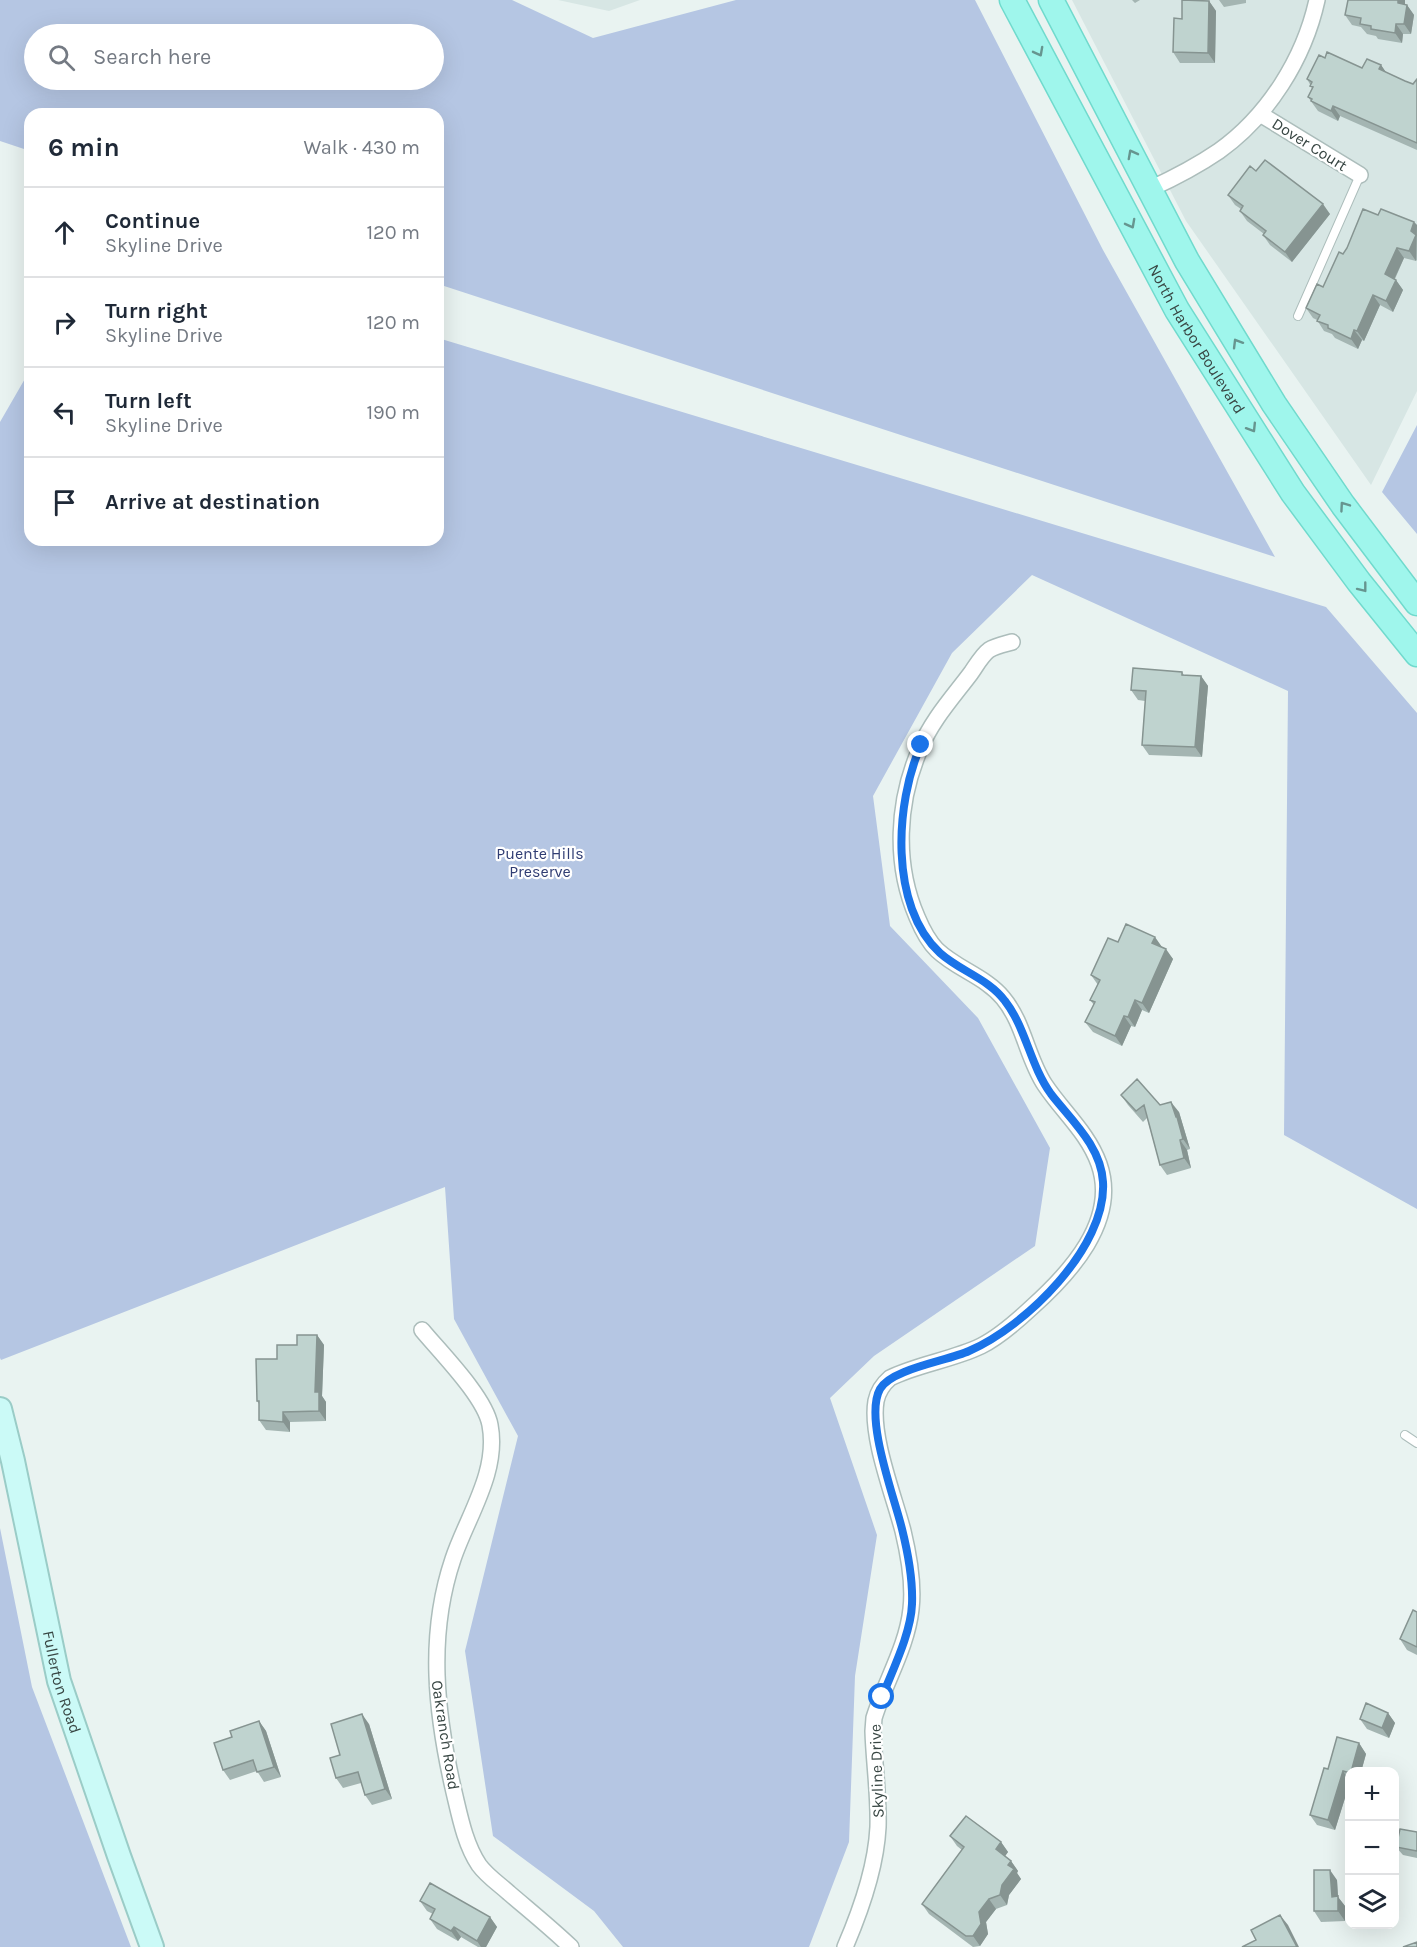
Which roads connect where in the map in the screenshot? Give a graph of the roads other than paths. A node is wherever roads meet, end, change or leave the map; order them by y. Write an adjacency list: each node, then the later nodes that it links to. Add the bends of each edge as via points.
1 (1012, 0): 4 (main road, North Harbor Boulevard, one-way to 4)
2 (1051, 0): 7 (main road, North Harbor Boulevard, one-way to 2)
3 (1317, 0): 5 (street, via 1304,44)
4 (1065, 99): 7 (main road, via 1088,112 1118,174); 11 (main road, North Harbor Boulevard, one-way to 11, via 1177,310 1293,493)
5 (1260, 114): 6 (street, Dover Court); 7 (street, via 1220,151)
6 (1360, 175): 8 (lane)
7 (1150, 189): 9 (main road, North Harbor Boulevard, one-way to 7, via 1274,404 1187,261)
8 (1298, 316)
9 (1417, 603)
10 (1012, 642): 18 (street, Skyline Drive, via 988,650 921,745 902,819 904,876 915,915 931,943 950,961 998,992 1012,1011 1042,1081 1094,1150 1103,1193 1097,1222 1084,1249 1064,1276 1025,1314 982,1345 890,1378 877,1396 876,1425 904,1539 912,1603 910,1619 874,1718 878,1813 875,1852)
11 (1417, 654)
12 (422, 1330): 17 (street, Oakranch Road, via 480,1400 492,1435 487,1472 448,1574 436,1640 440,1715 460,1816 470,1848 484,1871)
13 (0, 1408): 16 (street, Fullerton Road, via 59,1681)
14 (1405, 1435): 15 (lane)
15 (1417, 1443)
16 (152, 1947)
17 (571, 1947)
18 (845, 1947)

